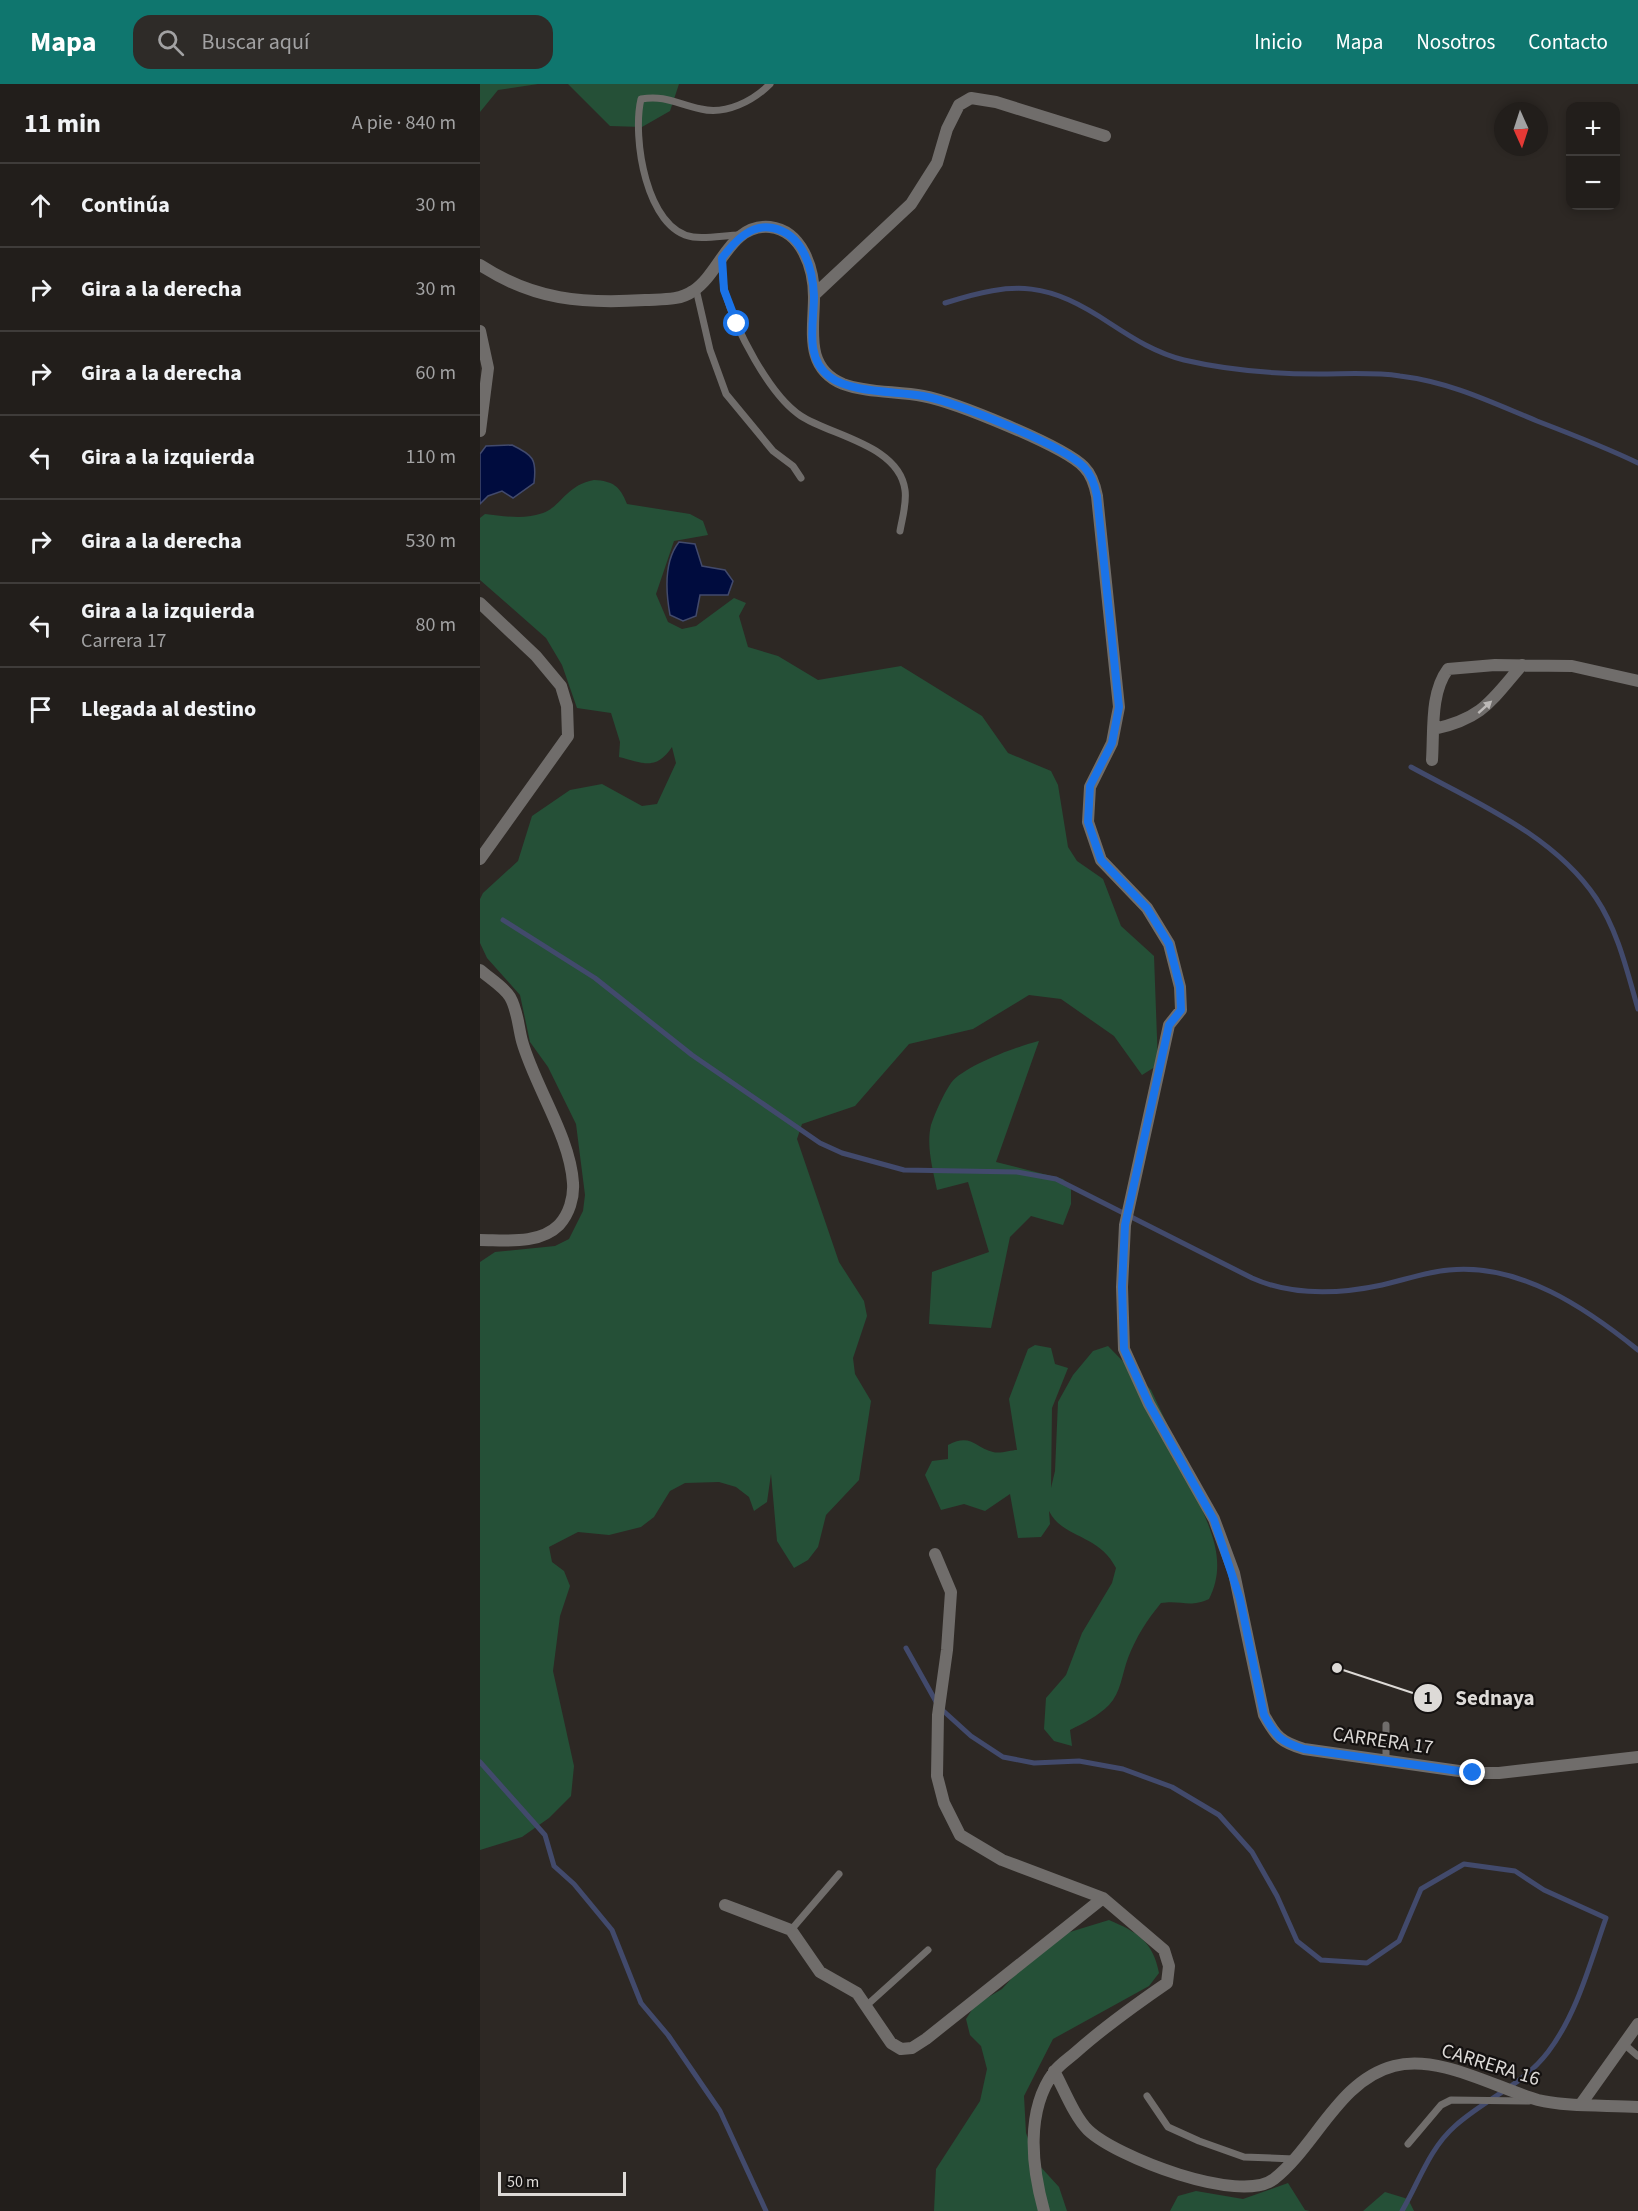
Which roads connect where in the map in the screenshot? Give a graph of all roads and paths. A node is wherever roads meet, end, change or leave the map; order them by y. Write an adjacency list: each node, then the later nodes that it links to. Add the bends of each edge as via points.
1 (770, 84): 3 (lane, via 741,105 704,110 658,96 641,99 639,108 640,154 657,210 676,229 692,237)
2 (1105, 136): 7 (street, via 971,98 959,105 937,163 911,204)
3 (743, 235): 4 (street); 7 (street, via 769,227 791,234 806,258)
4 (722, 258): 6 (street); 11 (lane, via 724,290 737,324 749,350 781,397 800,415 884,456 897,473 905,490)
5 (480, 265): 6 (street, via 516,286 571,300 609,302 683,297)
6 (696, 289): 10 (lane, via 710,350 726,394)
7 (814, 295): 23 (street, CARRERA 17, via 810,335 817,357 830,377 845,385 924,396 962,407 1071,456 1089,473 1096,488 1119,707 1112,743 1090,786 1088,822 1101,860 1147,908 1169,944 1181,998 1181,1010 1169,1025 1125,1225 1124,1349 1149,1404 1214,1520 1234,1573 1264,1715 1273,1731 1284,1743 1304,1749)
8 (480, 331): 9 (street, via 488,368)
9 (481, 427)
10 (801, 478)
11 (900, 531)
12 (480, 603): 17 (street, via 536,656 561,686 567,706 568,736)
13 (1522, 665): 14 (street, via 1572,666); 15 (street, one-way to 13, via 1461,723 1484,710); 15 (street, via 1448,669 1440,680)
14 (1638, 681)
15 (1434, 729): 16 (street)
16 (1432, 760)
17 (480, 859)
18 (480, 970): 19 (street, via 509,995 513,1004 522,1041 562,1141 573,1181 573,1197 568,1212 552,1230 537,1238)
19 (480, 1240)
20 (935, 1554): 25 (street, via 951,1592 938,1715 937,1776 944,1803 960,1835 1002,1860)
21 (1386, 1725): 23 (lane)
22 (1638, 1757): 23 (street, CARRERA 17, via 1482,1773)
23 (1386, 1760)
24 (839, 1874): 27 (lane)
25 (1103, 1898): 29 (street, via 912,2048 901,2049 891,2043); 33 (street, via 1164,1950 1169,1966 1167,1983 1088,2041)
26 (724, 1905): 27 (street)
27 (791, 1930): 29 (street, via 820,1972 857,1993)
28 (928, 1950): 29 (lane)
29 (866, 2006)
30 (1638, 2024): 31 (street)
31 (1624, 2044): 32 (lane); 36 (street)
32 (1638, 2056)
33 (1054, 2072): 39 (street, CARRERA 16, via 1086,2129 1120,2152 1198,2180 1242,2188 1260,2187 1273,2180); 40 (street, via 1044,2092 1033,2134 1037,2186)
34 (1148, 2096): 39 (lane, via 1168,2127 1199,2141 1244,2157)
35 (1541, 2101): 36 (street, CARRERA 16); 38 (lane, via 1451,2100 1441,2105); 39 (street, CARRERA 16, via 1433,2065 1395,2066 1360,2083)
36 (1581, 2103): 37 (street, CARRERA 16)
37 (1638, 2108)
38 (1408, 2144)
39 (1294, 2159)
40 (1044, 2211)

